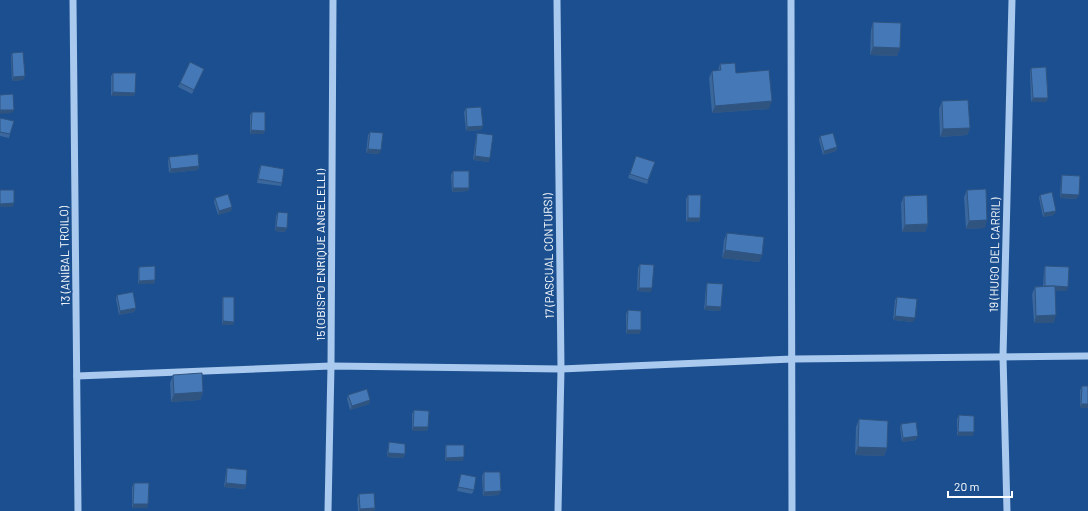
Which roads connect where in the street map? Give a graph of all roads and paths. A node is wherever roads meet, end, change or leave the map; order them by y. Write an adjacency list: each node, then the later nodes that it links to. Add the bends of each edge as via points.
1 (73, 0): 11 (street, 13 (ANÍBAL TROILO))
2 (333, 0): 9 (street, 15 (OBISPO ENRIQUE ANGELELLI))
3 (557, 0): 10 (street, 17 (PASCUAL CONTURSI))
4 (791, 0): 8 (street)
5 (1012, 0): 6 (street, 19 (HUGO DEL CARRIL))
6 (1004, 356): 7 (street); 8 (street); 16 (street, 19 (HUGO DEL CARRIL))
7 (1088, 356)
8 (793, 359): 10 (street); 15 (street)
9 (331, 366): 10 (street); 11 (street); 13 (street, 15 (OBISPO ENRIQUE ANGELELLI))
10 (561, 369): 14 (street, 17 (PASCUAL CONTURSI))
11 (77, 376): 12 (street, 13 (ANÍBAL TROILO))
12 (78, 511)
13 (328, 511)
14 (558, 511)
15 (792, 511)
16 (1007, 511)

